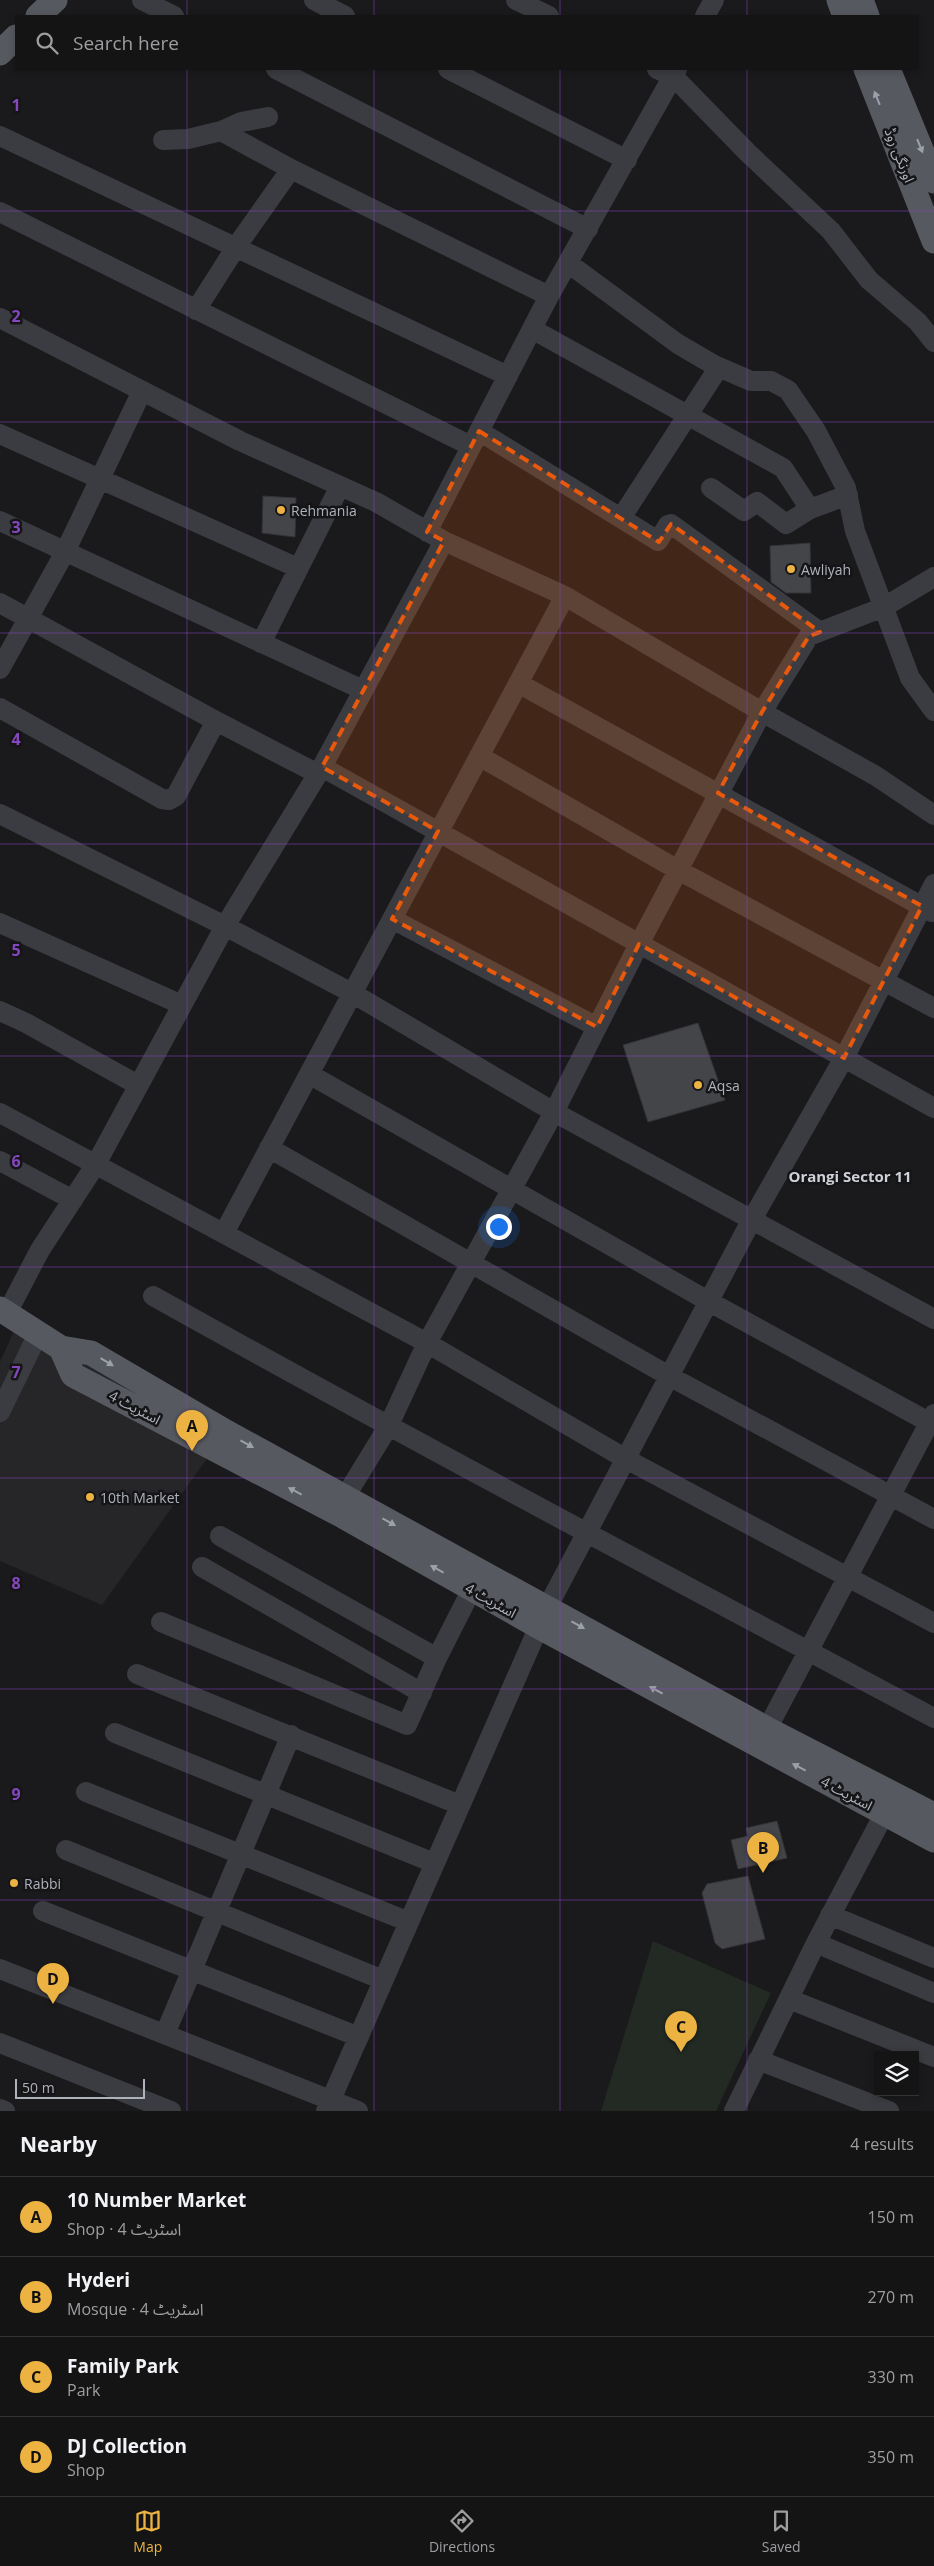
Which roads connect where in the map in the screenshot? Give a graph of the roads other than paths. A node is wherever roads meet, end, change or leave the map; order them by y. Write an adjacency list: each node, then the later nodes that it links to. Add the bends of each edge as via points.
1 (55, 0): 7 (main road)
2 (142, 0): 8 (street)
3 (314, 0): 9 (street)
4 (516, 0): 10 (street)
5 (838, 0): 11 (main road)
6 (860, 0): 12 (main road)
7 (39, 15)
8 (172, 15)
9 (344, 15)
10 (547, 15)
11 (845, 15)
12 (867, 15)
13 (15, 38): 14 (main road)
14 (0, 53)
15 (278, 70): 28 (street)
16 (450, 70): 24 (street)
17 (866, 70): 29 (main road, اورنگی روڈ, one-way to 17)
18 (888, 70): 26 (main road, one-way to 26)
19 (669, 71): 24 (street); 36 (street, via 748,153 831,231 869,280 918,322)
20 (268, 117): 21 (street, via 241,122)
21 (221, 132): 23 (street); 25 (street)
22 (0, 136): 30 (street)
23 (163, 140)
24 (627, 160): 28 (street)
25 (292, 170): 30 (street); 32 (street)
26 (934, 181)
27 (0, 212): 33 (street)
28 (588, 229): 31 (street)
29 (934, 242)
30 (236, 247): 33 (street); 38 (street)
31 (568, 263): 32 (street); 37 (street, via 678,344)
32 (549, 296): 35 (street)
33 (196, 310): 42 (street)
34 (0, 318): 39 (street)
35 (532, 330): 38 (street); 40 (street)
36 (934, 342)
37 (719, 367): 40 (street); 46 (street, via 750,381 772,381 788,390 816,431)
38 (508, 376): 42 (street)
39 (142, 391): 43 (street); 44 (street, via 240,441)
40 (688, 415): 47 (street, via 783,468); 48 (street)
41 (0, 434): 43 (street)
42 (475, 439): 48 (street); 50 (street)
43 (101, 479): 51 (street); 52 (street)
44 (340, 486): 50 (street); 52 (street)
45 (711, 488): 47 (street, via 744,510 757,502 786,524)
46 (848, 495): 47 (street); 56 (street, via 855,531)
47 (810, 509)
48 (621, 518): 58 (street, via 658,541 671,524)
49 (0, 522): 51 (street)
50 (436, 536): 54 (street); 62 (street)
51 (65, 552): 57 (street); 59 (street)
52 (298, 568): 59 (street)
53 (934, 577): 56 (street)
54 (565, 596): 61 (street); 65 (street)
55 (0, 603): 57 (street)
56 (884, 608): 58 (street); 64 (street, via 910,678)
57 (30, 619): 60 (street); 66 (street)
58 (820, 632): 65 (street, via 809,636)
59 (261, 643): 62 (street)
60 (0, 669)
61 (518, 683): 67 (street); 69 (street)
62 (363, 690): 68 (street)
63 (0, 708): 66 (street, via 169,800 176,796)
64 (934, 711)
65 (762, 712): 69 (street); 70 (street, via 876,776)
66 (216, 722): 68 (street)
67 (479, 756): 72 (street); 73 (street)
68 (320, 771): 72 (street); 78 (street)
69 (718, 793): 73 (street); 75 (street)
70 (934, 815)
71 (1, 818): 78 (street)
72 (438, 831): 76 (street); 79 (street)
73 (678, 870): 79 (street); 80 (street)
74 (934, 884): 75 (street)
75 (928, 909): 80 (street)
76 (392, 919): 81 (street); 85 (street)
77 (0, 923): 82 (street)
78 (225, 926): 81 (street); 82 (street)
79 (639, 944): 85 (street); 86 (street)
80 (884, 980): 83 (street); 86 (street)
81 (352, 993): 87 (street); 90 (street)
82 (182, 1005): 88 (street)
83 (934, 1008)
84 (0, 1011): 88 (street)
85 (597, 1027): 90 (street)
86 (844, 1058): 89 (street); 97 (street)
87 (309, 1074): 92 (street); 95 (street)
88 (138, 1085): 94 (street)
89 (934, 1108)
90 (554, 1112): 95 (street); 97 (street)
91 (0, 1114): 94 (street)
92 (270, 1148): 98 (street); 99 (street)
93 (0, 1161): 96 (street)
94 (96, 1164): 96 (street); 98 (street)
95 (511, 1189): 99 (street); 101 (street)
96 (73, 1200): 102 (street)
97 (751, 1220): 101 (street); 103 (street)
98 (224, 1233): 105 (street)
99 (472, 1262): 105 (street); 107 (street)
100 (153, 1296): 110 (street)
101 (708, 1301): 107 (street); 109 (street)
102 (4, 1311): 104 (main road, اسٹریٹ 4)
103 (934, 1320)
104 (38, 1334): 106 (main road, اسٹریٹ 4); 108 (street)
105 (427, 1343): 110 (street); 111 (street)
106 (61, 1348): 113 (main road, اسٹریٹ 4, one-way to 113, via 91,1353); 119 (main road, اسٹریٹ 4, one-way to 106, via 343,1516 73,1375)
107 (670, 1376): 111 (street); 112 (street)
108 (3, 1399)
109 (932, 1420): 112 (street)
110 (388, 1427): 113 (street); 115 (street)
111 (626, 1459): 115 (street); 118 (street)
112 (891, 1496): 114 (street); 118 (street)
113 (345, 1498): 120 (main road, اسٹریٹ 4, one-way to 120)
114 (934, 1519)
115 (588, 1531): 120 (street); 123 (street)
116 (220, 1536): 124 (street)
117 (202, 1567): 126 (street)
118 (848, 1577): 122 (street); 123 (street)
119 (472, 1589): 120 (main road, اسٹریٹ 4); 124 (street)
120 (542, 1617): 128 (main road, اسٹریٹ 4, one-way to 128); 133 (main road, اسٹریٹ 4, one-way to 120); 134 (street)
121 (161, 1622): 126 (street, via 407,1725)
122 (934, 1623)
123 (808, 1651): 127 (street); 128 (street)
124 (437, 1658): 126 (street)
125 (137, 1674): 130 (street)
126 (422, 1693)
127 (934, 1718)
128 (767, 1728): 133 (main road, اسٹریٹ 4)
129 (115, 1733): 132 (street)
130 (291, 1735): 132 (street); 134 (street)
131 (86, 1792): 138 (street)
132 (267, 1794): 138 (street); 139 (street)
133 (890, 1804): 135 (main road, اسٹریٹ 4); 136 (main road, اسٹریٹ 4); 142 (street)
134 (460, 1805): 139 (street)
135 (934, 1816)
136 (934, 1840)
137 (66, 1850): 141 (street)
138 (242, 1855): 141 (street); 143 (street)
139 (434, 1863): 143 (street)
140 (43, 1911): 146 (street)
141 (217, 1912): 146 (street); 148 (street)
142 (830, 1915): 144 (street); 145 (street)
143 (409, 1922): 148 (street)
144 (816, 1943): 149 (street); 150 (street)
145 (934, 1958)
146 (192, 1970): 151 (street); 152 (street)
147 (1, 1971): 151 (street)
148 (383, 1980): 152 (street)
149 (934, 1993)
150 (789, 1999): 154 (street); 155 (street)
151 (165, 2034): 156 (street)
152 (358, 2036): 156 (street)
153 (0, 2043): 159 (street)
154 (934, 2056)
155 (758, 2060): 161 (street); 162 (street)
156 (328, 2105): 160 (street)
157 (0, 2109): 158 (street)
158 (5, 2111)
159 (171, 2111)
160 (358, 2111)
161 (734, 2111)
162 (889, 2111)

